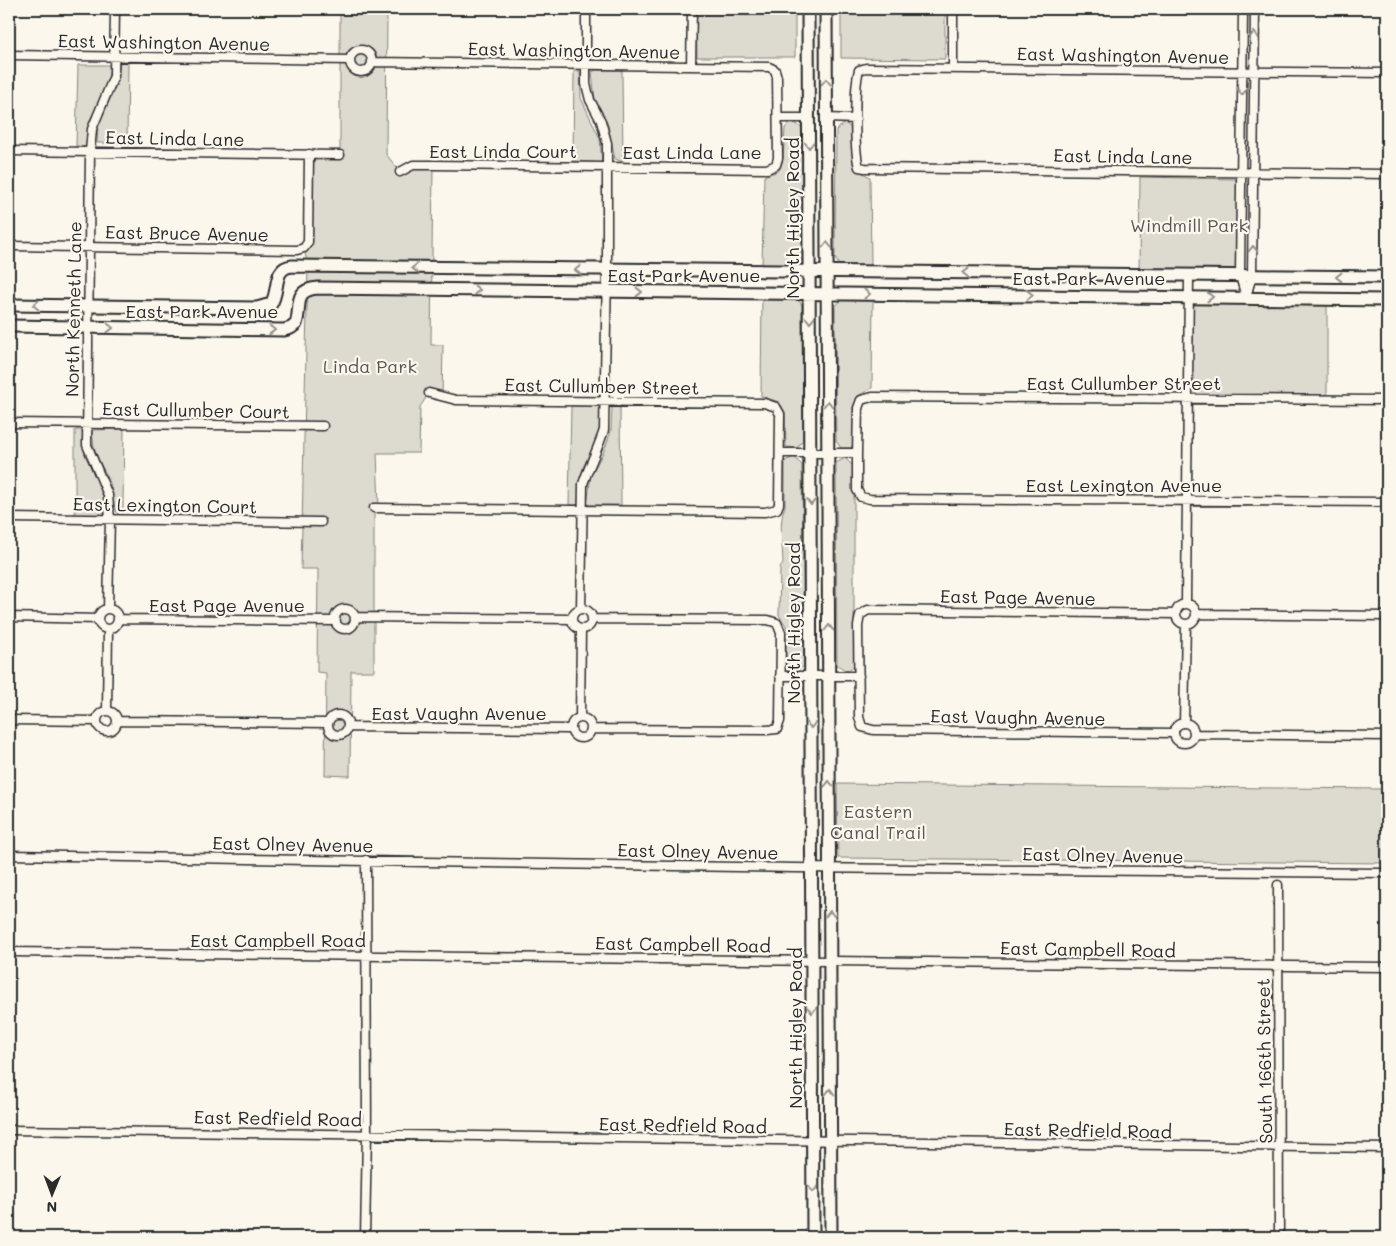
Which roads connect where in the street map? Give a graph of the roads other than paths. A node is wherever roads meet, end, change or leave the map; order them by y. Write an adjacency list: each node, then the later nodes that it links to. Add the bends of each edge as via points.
1 (115, 9): 10 (street, North Kenneth Lane)
2 (586, 9): 13 (street)
3 (692, 9): 14 (street)
4 (808, 9): 20 (street, North Higley Road)
5 (826, 9): 21 (street, North Higley Road, one-way to 5)
6 (953, 9): 15 (street)
7 (1243, 9): 16 (street)
8 (1255, 9): 17 (street, one-way to 8)
9 (9, 55): 10 (street, East Washington Avenue)
10 (114, 57): 11 (street, East Washington Avenue); 24 (street, North Kenneth Lane, via 114,76 92,129)
11 (349, 60): 12 (street, East Washington Avenue, via 353,69 361,72 368,70); 12 (street, East Washington Avenue, via 354,51 362,49 369,53)
12 (372, 62): 13 (street, East Washington Avenue)
13 (586, 65): 14 (street, East Washington Avenue); 27 (street, via 590,100 601,121 607,143)
14 (691, 66): 19 (street, East Washington Avenue, via 769,67 775,70)
15 (953, 69): 16 (street, East Washington Avenue); 22 (street, East Washington Avenue, via 859,70)
16 (1243, 71): 17 (street, East Washington Avenue); 29 (street, one-way to 29)
17 (1254, 71): 18 (street, East Washington Avenue); 30 (street)
18 (1387, 73)
19 (778, 118): 20 (street); 27 (street, East Linda Lane, via 778,158 776,165 767,169)
20 (809, 118): 36 (street, North Higley Road, one-way to 36)
21 (826, 118): 22 (street); 35 (street, North Higley Road, one-way to 21)
22 (856, 119): 29 (street, East Linda Lane, via 857,159 859,167 866,168)
23 (9, 151): 24 (street, East Linda Lane)
24 (90, 152): 25 (street, East Linda Lane); 33 (street, North Kenneth Lane)
25 (309, 154): 26 (street, East Linda Lane); 33 (street, East Bruce Avenue, via 308,242 304,248)
26 (340, 155)
27 (608, 167): 28 (street, East Linda Court, via 433,164 413,165); 34 (street)
28 (400, 172)
29 (1241, 172): 30 (street, East Linda Lane); 38 (street)
30 (1253, 172): 31 (street, East Linda Lane); 39 (street, one-way to 30)
31 (1387, 174)
32 (9, 246): 33 (street, East Bruce Avenue)
33 (89, 246): 48 (street, North Kenneth Lane)
34 (607, 270): 36 (street, East Park Avenue); 41 (street); 48 (street, East Park Avenue, one-way to 48, via 292,266 279,273 272,304 257,308)
35 (827, 271): 36 (street, East Park Avenue); 37 (street, East Park Avenue, one-way to 35); 43 (street, North Higley Road)
36 (809, 272): 42 (street, North Higley Road)
37 (1190, 276): 38 (street, East Park Avenue); 44 (street)
38 (1240, 276): 39 (street, East Park Avenue); 45 (street)
39 (1252, 276): 40 (street, East Park Avenue, one-way to 39); 45 (street)
40 (1387, 277)
41 (606, 291): 42 (street, East Park Avenue, one-way to 42); 50 (street, East Park Avenue, one-way to 41, via 284,330 296,324 300,296 306,290 318,288); 54 (street)
42 (810, 293): 43 (street, East Park Avenue); 59 (street, North Higley Road, one-way to 59)
43 (827, 294): 44 (street, East Park Avenue, one-way to 44); 60 (street, North Higley Road, one-way to 43)
44 (1189, 297): 45 (street, East Park Avenue, one-way to 45); 52 (street)
45 (1246, 297): 46 (street, East Park Avenue)
46 (1387, 300)
47 (9, 305): 48 (street, East Park Avenue, one-way to 47)
48 (89, 306): 50 (street, North Kenneth Lane)
49 (9, 326): 50 (street, East Park Avenue)
50 (88, 327): 56 (street, North Kenneth Lane)
51 (429, 393): 54 (street, East Cullumber Street, via 456,400)
52 (1188, 398): 53 (street, East Cullumber Street); 61 (street, East Cullumber Street, via 872,397 861,400 858,408); 62 (street)
53 (1387, 400)
54 (606, 402): 58 (street, East Cullumber Street, via 764,403 776,407 780,414); 65 (street, via 599,448 583,484)
55 (9, 423): 56 (street, East Cullumber Court)
56 (87, 424): 57 (street, East Cullumber Court); 67 (street, North Kenneth Lane, via 87,444 108,495)
57 (323, 426)
58 (780, 453): 59 (street); 65 (street, via 777,509 765,512)
59 (810, 453): 60 (street); 86 (street, North Higley Road, one-way to 86)
60 (828, 453): 61 (street); 88 (street, North Higley Road, one-way to 60)
61 (857, 453): 62 (street, East Lexington Avenue, via 858,490 861,497 870,499)
62 (1187, 500): 63 (street, East Lexington Avenue); 69 (street)
63 (1387, 502)
64 (374, 508): 65 (street)
65 (582, 510): 71 (street)
66 (9, 518): 67 (street, East Lexington Court)
67 (110, 519): 68 (street, East Lexington Court); 70 (street, North Kenneth Lane)
68 (321, 522)
69 (1186, 603): 72 (street, via 1180,605); 73 (street, via 1195,607)
70 (108, 609): 77 (street, via 102,611); 78 (street, via 115,612)
71 (580, 609): 79 (street); 80 (street, via 588,612)
72 (1176, 614): 82 (street, via 1178,620); 87 (street, East Page Avenue, via 868,610 860,615 858,626)
73 (1197, 614): 74 (street); 82 (street, via 1192,622)
74 (1387, 616)
75 (9, 617): 77 (street)
76 (355, 617): 79 (street); 81 (street, via 344,609 337,614); 81 (street, via 353,626 347,629)
77 (98, 618): 83 (street, via 101,626)
78 (118, 619): 81 (street, East Page Avenue); 83 (street, via 115,626)
79 (572, 619): 84 (street, via 574,626)
80 (592, 619): 84 (street, via 589,627); 85 (street, via 768,620 777,623 781,633)
81 (336, 621)
82 (1186, 624): 95 (street)
83 (108, 629): 89 (street)
84 (581, 629): 90 (street)
85 (780, 676): 86 (street); 98 (street, via 780,721 777,729)
86 (811, 676): 88 (street); 104 (street, North Higley Road, one-way to 104)
87 (859, 676): 88 (street); 99 (street, East Vaughn Avenue, via 859,717 862,727 873,730)
88 (829, 677): 105 (street, North Higley Road, one-way to 88)
89 (107, 711): 92 (street, via 100,714); 93 (street, via 115,714)
90 (580, 718): 97 (street, via 573,722); 98 (street, via 588,721)
91 (9, 720): 92 (street)
92 (97, 721): 93 (street, via 106,731 114,728)
93 (117, 721): 94 (street)
94 (328, 723): 96 (street, via 329,730 335,734 343,733); 96 (street, via 333,716 339,715 346,719)
95 (1184, 723): 99 (street, via 1176,727); 100 (street, via 1192,726)
96 (348, 727): 97 (street, East Vaughn Avenue)
97 (571, 729): 98 (street, via 581,738)
98 (591, 729)
99 (1174, 733): 100 (street, East Vaughn Avenue, via 1182,744 1192,740)
100 (1195, 734): 101 (street, East Vaughn Avenue)
101 (1387, 736)
102 (9, 856): 103 (street, East Olney Avenue)
103 (366, 860): 104 (street, East Olney Avenue); 109 (street)
104 (811, 868): 105 (street, East Olney Avenue); 110 (street, North Higley Road)
105 (830, 868): 106 (street, East Olney Avenue); 111 (street, North Higley Road, one-way to 105)
106 (1387, 873)
107 (1278, 884): 112 (street, South 166th Street)
108 (9, 952): 109 (street, East Campbell Road)
109 (365, 955): 110 (street, East Campbell Road); 115 (street)
110 (812, 961): 111 (street, East Campbell Road); 117 (street, North Higley Road, one-way to 117)
111 (830, 961): 112 (street, East Campbell Road); 116 (street, North Higley Road, one-way to 111)
112 (1278, 966): 113 (street, East Campbell Road); 118 (street, South 166th Street)
113 (1387, 967)
114 (9, 1130): 115 (street, East Redfield Road)
115 (368, 1134): 117 (street, East Redfield Road); 120 (street)
116 (831, 1141): 117 (street, East Redfield Road); 118 (street, East Redfield Road); 122 (street, North Higley Road)
117 (813, 1142): 121 (street, North Higley Road, one-way to 121)
118 (1280, 1147): 119 (street, East Redfield Road); 123 (street, South 166th Street)
119 (1387, 1148)
120 (365, 1237)
121 (813, 1237)
122 (831, 1237)
123 (1279, 1237)

